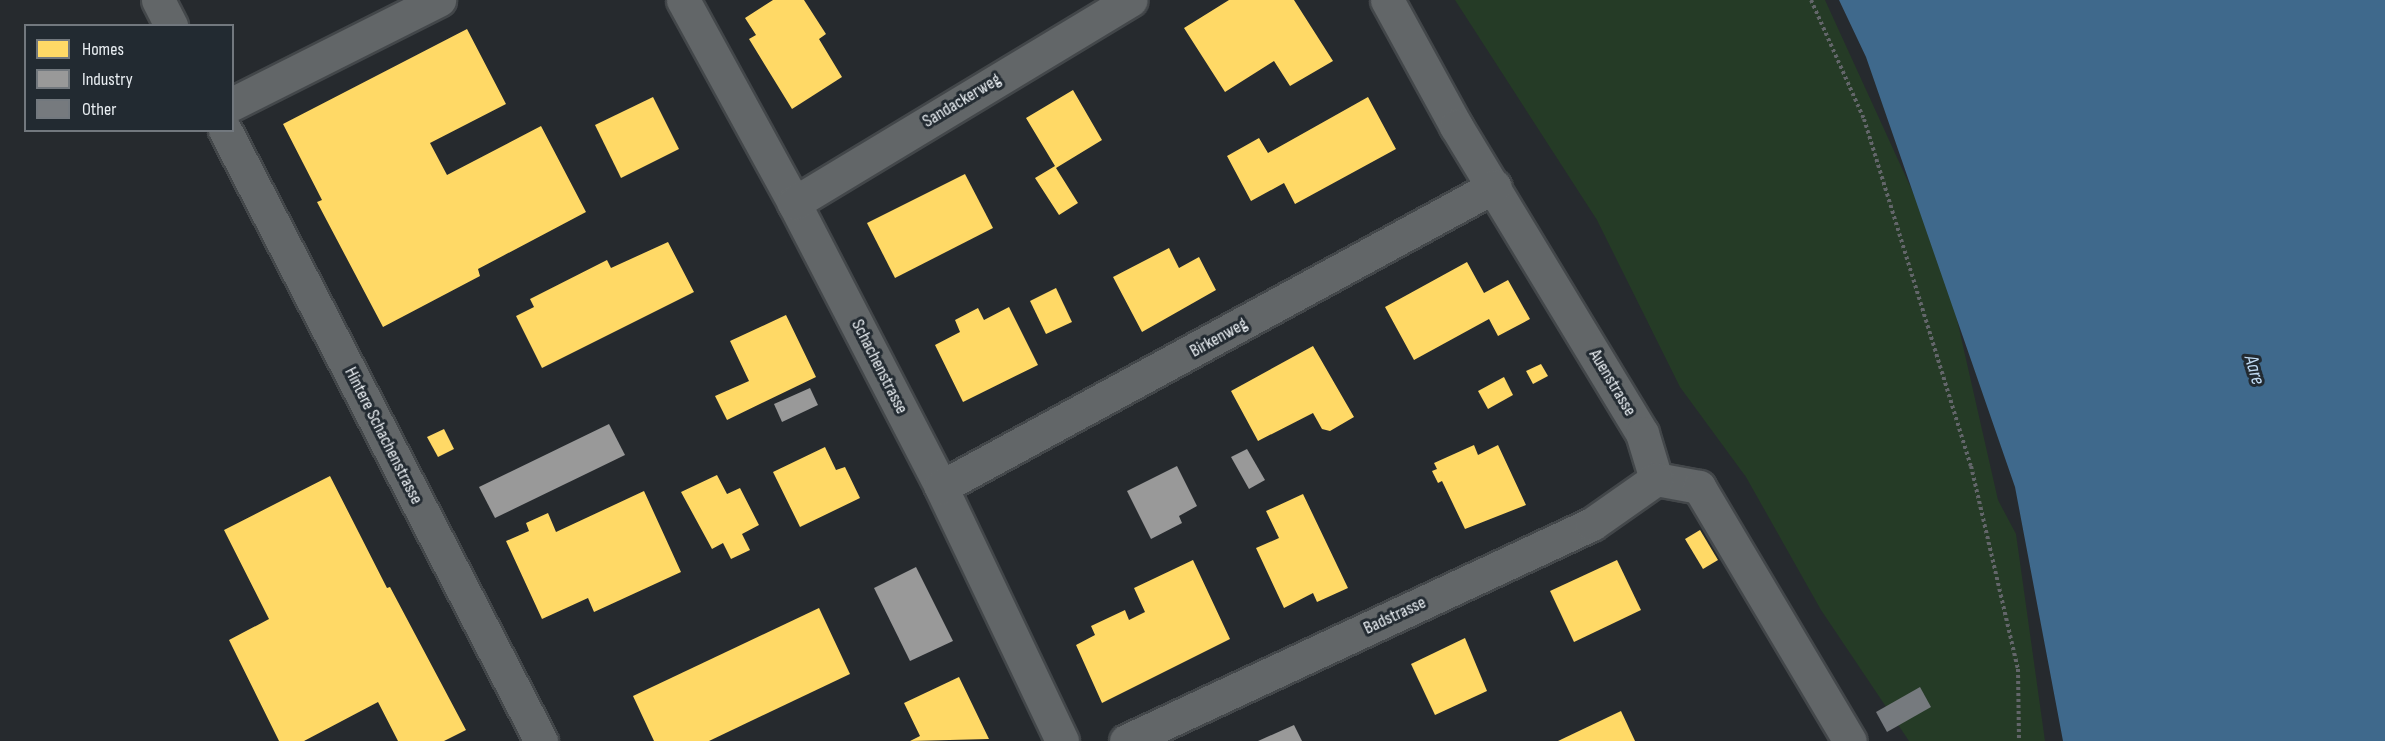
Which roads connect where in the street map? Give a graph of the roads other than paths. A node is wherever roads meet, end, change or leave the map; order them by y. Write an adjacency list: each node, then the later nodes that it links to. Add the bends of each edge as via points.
1 (158, 0): 6 (street)
2 (439, 0): 7 (street)
3 (682, 0): 10 (street, Schachenstrasse)
4 (1131, 0): 10 (street, Sandackerweg)
5 (1388, 0): 9 (street, Auenstrasse, via 1456,126)
6 (170, 24)
7 (234, 103)
8 (226, 132): 13 (street, Hintere Schachenstrasse)
9 (1495, 186): 11 (street, Auenstrasse, via 1642,433); 12 (street, Birkenweg)
10 (794, 203): 12 (street, Schachenstrasse)
11 (1656, 478): 15 (street, Badstrasse, via 1592,524); 16 (street, via 1699,487)
12 (940, 487): 14 (street, Schachenstrasse)
13 (541, 741)
14 (1062, 741)
15 (1126, 741)
16 (1850, 741)

